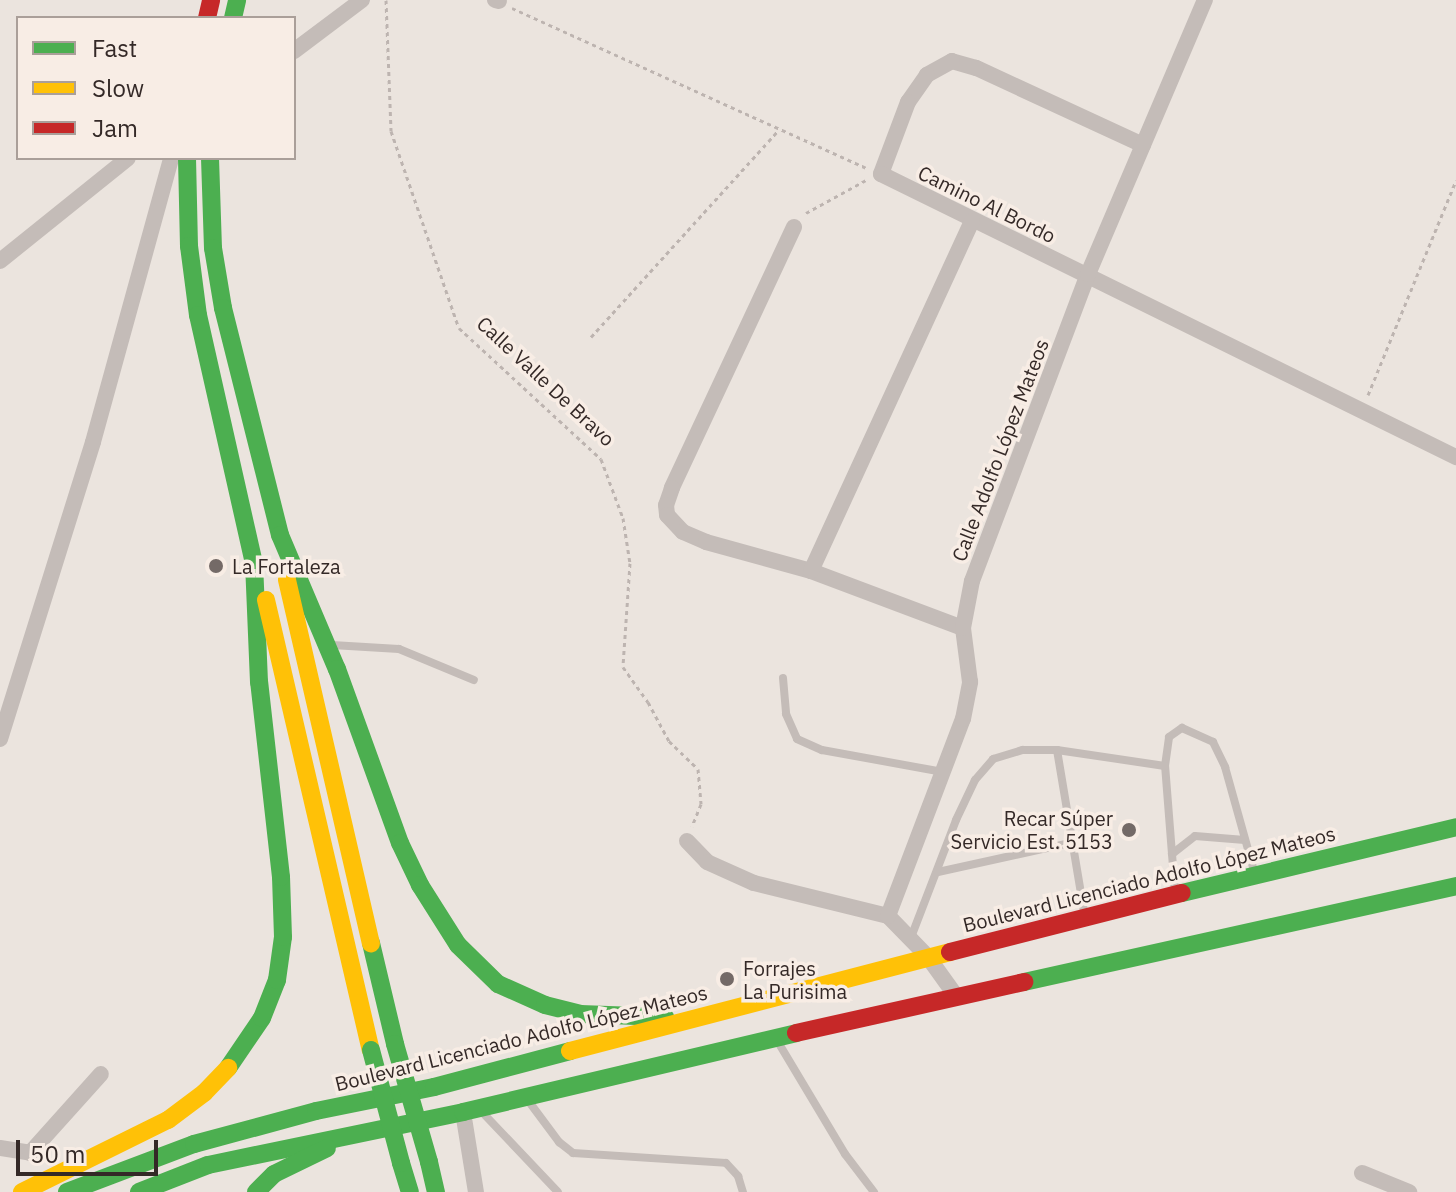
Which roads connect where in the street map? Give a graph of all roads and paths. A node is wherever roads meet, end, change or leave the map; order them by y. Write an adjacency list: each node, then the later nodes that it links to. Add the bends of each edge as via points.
1 (362, 0): 5 (street)
2 (386, 0): 34 (path, Calle Valle De Bravo, via 391,131 459,328 601,459 623,518 630,563 623,667 669,741 698,769 701,804)
3 (1205, 0): 7 (street, Calle Adolfo López Mateos)
4 (497, 1): 6 (path)
5 (296, 50)
6 (778, 131): 12 (path); 18 (path)
7 (1143, 145): 12 (street, via 952,61 927,75 908,102); 17 (street, Calle Adolfo López Mateos)
8 (126, 160): 16 (street)
9 (170, 160): 28 (street, via 93,442)
10 (187, 160): 22 (main road, via 189,246 198,315)
11 (210, 160): 21 (main road, via 213,248 223,308)
12 (881, 174): 14 (street, Camino Al Bordo); 15 (path, via 823,201)
13 (1456, 180): 19 (path)
14 (972, 221): 17 (street, Camino Al Bordo); 23 (street)
15 (794, 227): 23 (street, via 666,505 672,524 683,532)
16 (0, 261)
17 (1088, 274): 19 (street, Camino Al Bordo, via 1171,320); 24 (street, Calle Adolfo López Mateos, via 987,535)
18 (591, 337)
19 (1362, 409): 20 (street, Camino Al Bordo)
20 (1456, 457)
21 (280, 535): 25 (main road); 59 (main road, bridge, via 293,618 395,1044)
22 (254, 563): 54 (main road, via 259,682 281,877 283,937 277,980 255,1029 204,1093 168,1120); 58 (main road, bridge)
23 (811, 571): 24 (street)
24 (963, 628): 31 (street, Calle Adolfo López Mateos, via 970,682)
25 (327, 645): 27 (lane, via 399,649); 46 (main road, via 400,843 458,945 498,984 545,1005 580,1014)
26 (783, 678): 31 (lane, via 786,714 797,739 822,750)
27 (474, 680)
28 (0, 739)
29 (1057, 750): 30 (lane); 35 (lane); 37 (lane, via 1023,750 993,759 975,780)
30 (1165, 766): 33 (lane, via 1174,730 1192,730 1213,742); 36 (lane)
31 (943, 772): 41 (street, Calle Adolfo López Mateos)
32 (1456, 827): 38 (main road, Boulevard Licenciado Adolfo López Mateos)
33 (1245, 840): 36 (lane, via 1195,836); 38 (lane)
34 (687, 841): 41 (street, via 720,870 754,883)
35 (1074, 842): 37 (lane); 42 (lane)
36 (1172, 854): 40 (lane)
37 (938, 872): 43 (lane)
38 (1255, 875): 40 (main road, Boulevard Licenciado Adolfo López Mateos)
39 (1456, 886): 45 (main road)
40 (1175, 895): 42 (main road, Boulevard Licenciado Adolfo López Mateos)
41 (888, 916): 43 (street)
42 (1084, 917): 44 (main road, Boulevard Licenciado Adolfo López Mateos)
43 (910, 940): 44 (street)
44 (928, 957): 45 (street); 46 (main road, Boulevard Licenciado Adolfo López Mateos)
45 (956, 996): 47 (main road)
46 (703, 1016): 55 (main road, Boulevard Licenciado Adolfo López Mateos, via 194,1144)
47 (775, 1038): 49 (main road); 63 (lane)
48 (101, 1074): 52 (street, via 30,1153)
49 (526, 1097): 50 (main road); 62 (lane, via 573,1153 726,1163)
50 (470, 1110): 51 (main road); 60 (street); 61 (lane)
51 (365, 1130): 56 (main road, via 208,1165); 57 (main road, via 274,1174)
52 (0, 1148)
53 (1362, 1173): 64 (street)
54 (22, 1192)
55 (67, 1192)
56 (139, 1192)
57 (256, 1192)
58 (410, 1192)
59 (436, 1192)
60 (476, 1192)
61 (558, 1192)
62 (743, 1192)
63 (874, 1192)
64 (1409, 1192)

